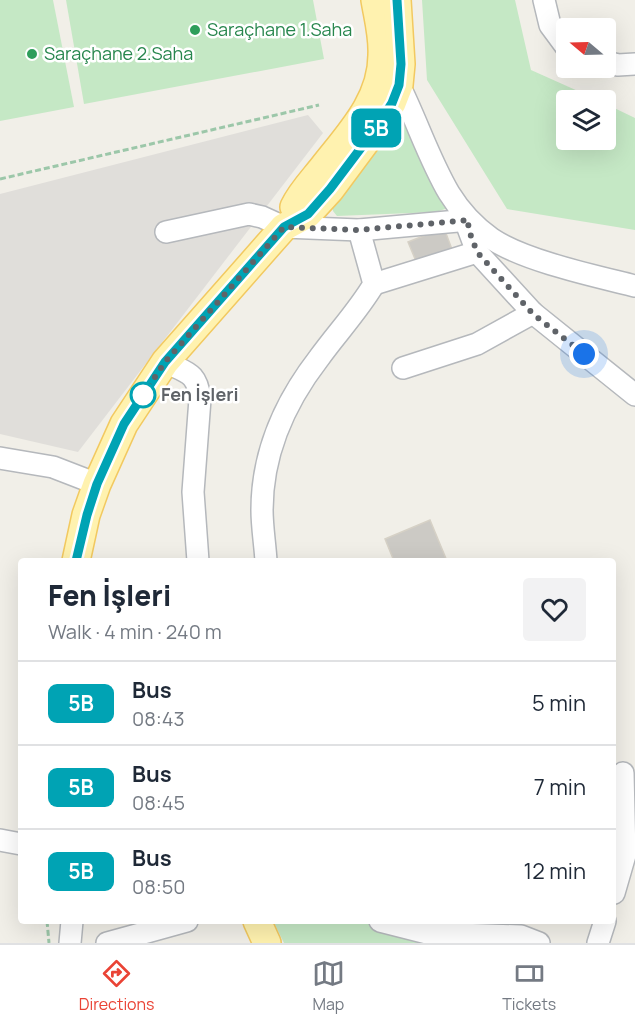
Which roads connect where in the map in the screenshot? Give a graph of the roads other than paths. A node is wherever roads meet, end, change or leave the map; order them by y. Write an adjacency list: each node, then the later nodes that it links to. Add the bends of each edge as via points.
1 (375, 0): 9 (main road, via 382,54 372,99 296,203)
2 (397, 0): 7 (main road)
3 (544, 0): 4 (street)
4 (556, 33)
5 (616, 64): 6 (street)
6 (635, 64)
7 (399, 85): 8 (street, via 432,161); 9 (main road, via 376,128 330,189 308,214)
8 (469, 220): 10 (street); 12 (street); 14 (street, via 493,240 530,257)
9 (284, 227): 10 (street); 11 (street, via 249,214); 16 (main road)
10 (359, 230): 13 (street)
11 (166, 232)
12 (477, 252): 13 (street); 15 (street)
13 (374, 284): 23 (street, via 318,358 282,417 264,480)
14 (635, 286)
15 (533, 314): 17 (street, via 477,344); 18 (street)
16 (165, 362): 20 (main road, via 124,424); 22 (street, via 192,376 199,388 193,492)
17 (403, 368)
18 (635, 395)
19 (0, 458): 20 (street)
20 (81, 471): 21 (main road, via 87,515)
21 (77, 558)
22 (198, 558)
23 (266, 558)
24 (624, 773): 27 (street)
25 (0, 840): 26 (street)
26 (18, 843)
27 (630, 855): 28 (street)
28 (616, 888)
29 (72, 924): 36 (street)
30 (176, 924): 37 (street)
31 (258, 924): 38 (main road)
32 (388, 924): 35 (street)
33 (604, 924): 39 (street)
34 (522, 933): 35 (street)
35 (428, 938)
36 (70, 943)
37 (107, 943)
38 (267, 943)
39 (598, 943)

